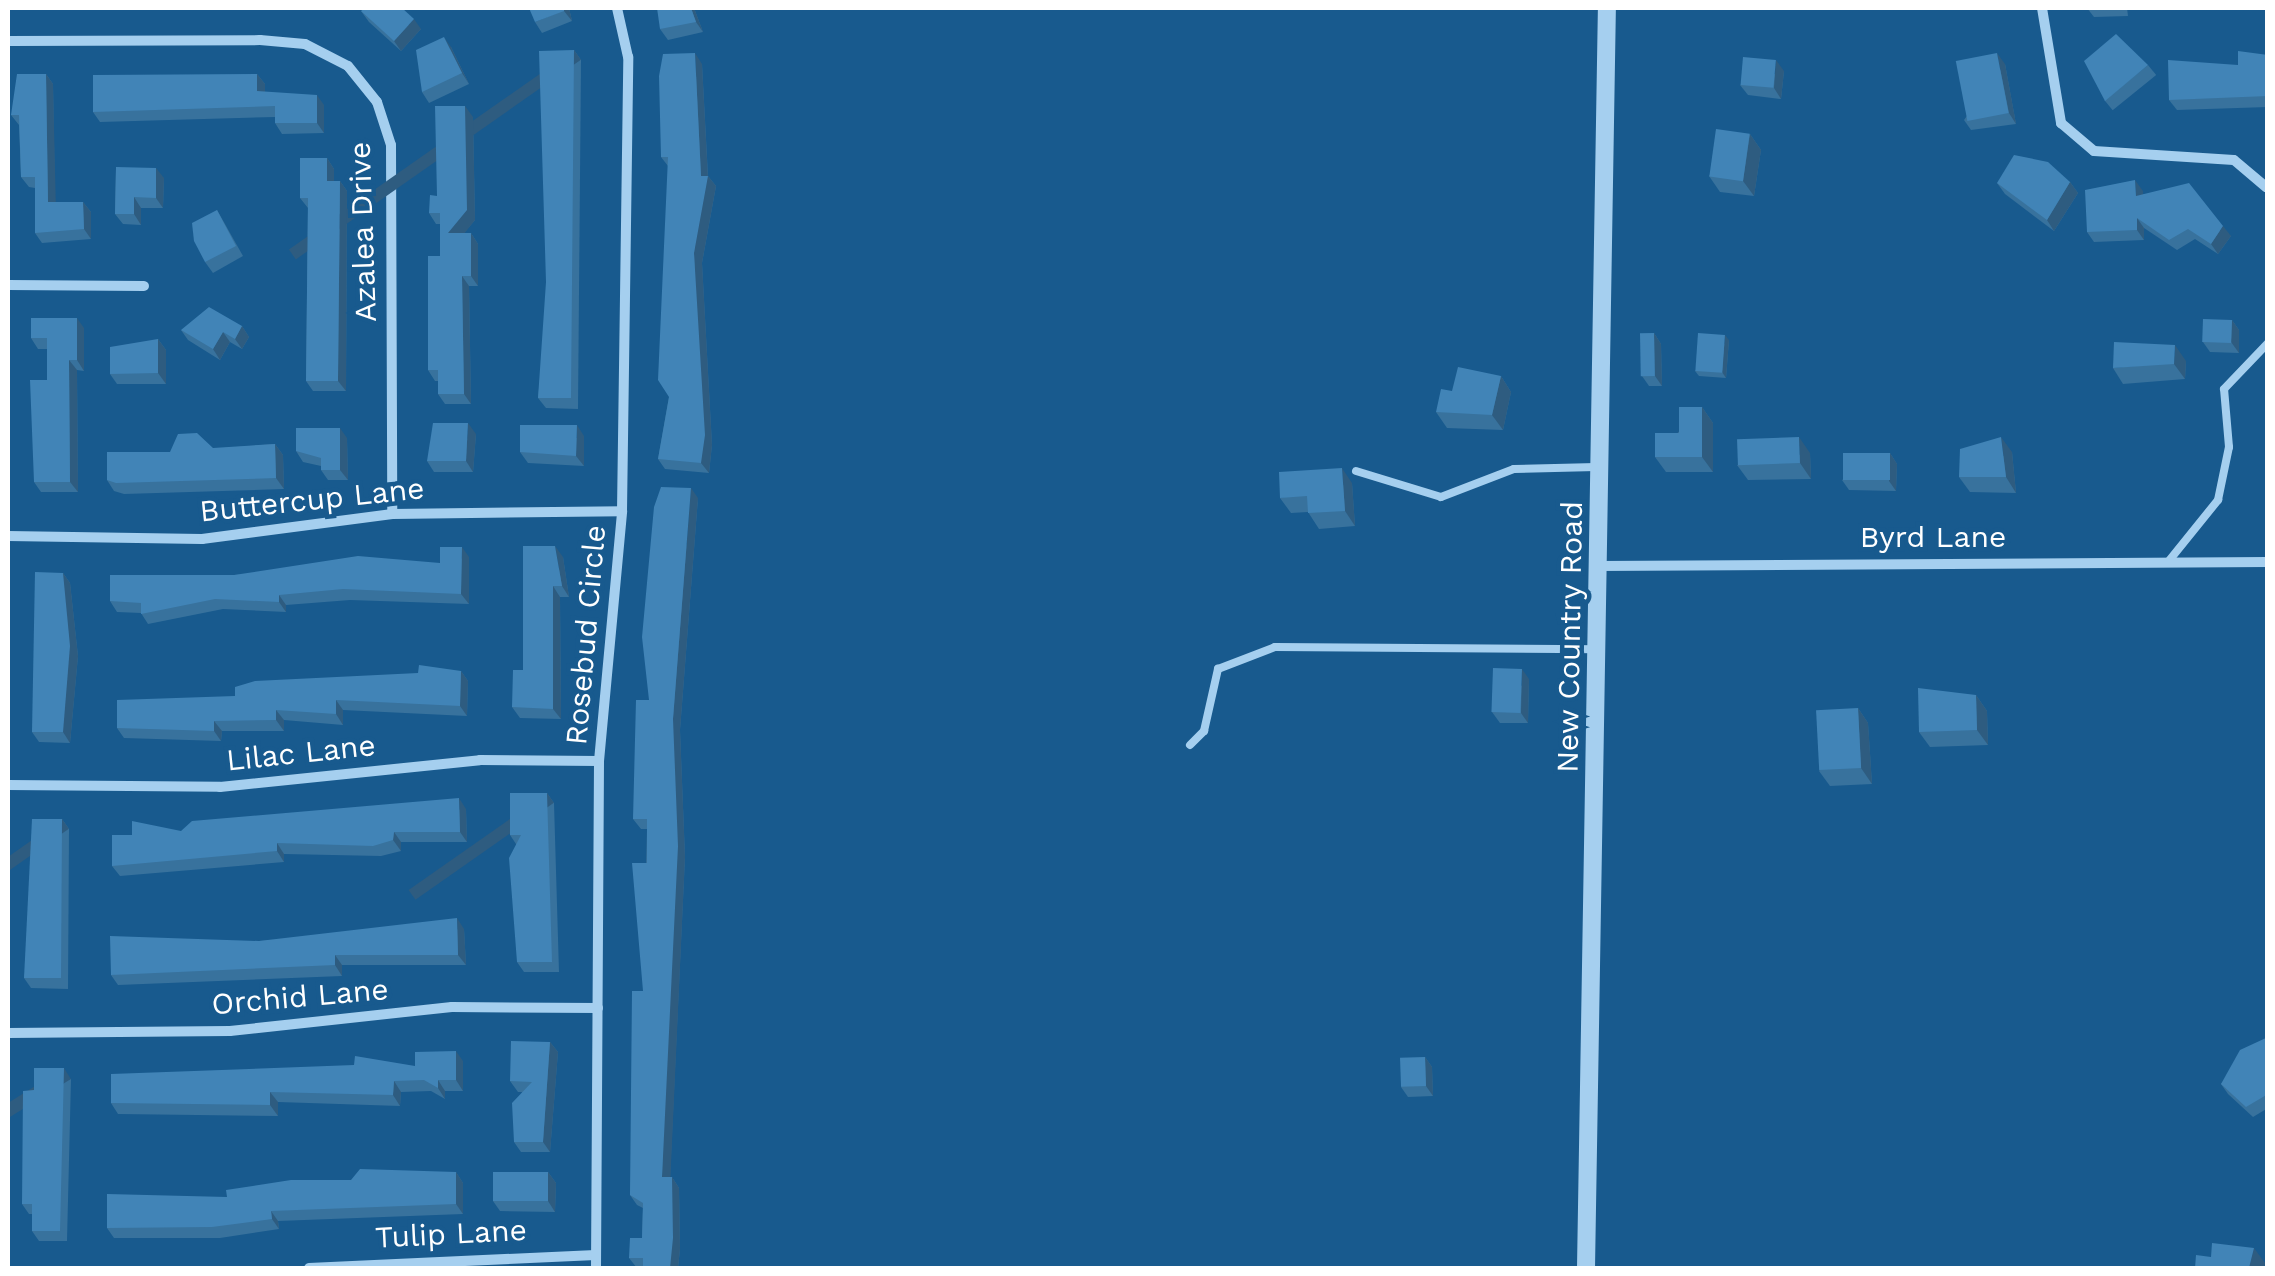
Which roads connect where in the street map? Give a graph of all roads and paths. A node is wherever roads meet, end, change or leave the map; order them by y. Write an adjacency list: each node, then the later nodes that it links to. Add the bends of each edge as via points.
1 (617, 8): 11 (street, Rosebud Circle, via 628,57)
2 (1607, 8): 9 (street, New Country Road)
3 (2042, 8): 5 (street, via 2061,123 2094,151 2234,160)
4 (8, 41): 12 (street, Azalea Drive, via 260,40 305,44 348,66 377,102 391,145)
5 (2266, 188)
6 (8, 285): 7 (street)
7 (144, 286)
8 (2268, 343): 14 (lane, via 2224,389 2230,447 2218,500)
9 (1602, 467): 10 (lane, via 1514,469 1442,497); 16 (street, New Country Road)
10 (1356, 471)
11 (622, 511): 12 (street, Buttercup Lane); 19 (street, Rosebud Circle)
12 (392, 514): 13 (street, Buttercup Lane, via 202,539)
13 (8, 536)
14 (2168, 562): 15 (street, Byrd Lane); 16 (street, Byrd Lane)
15 (2268, 562)
16 (1598, 566): 17 (street, New Country Road)
17 (1597, 649): 18 (lane, via 1275,647 1218,670 1204,730); 26 (street, New Country Road)
18 (1190, 745)
19 (600, 761): 20 (street, Lilac Lane, via 480,760 220,788); 21 (street, Rosebud Circle)
20 (8, 785)
21 (598, 1008): 22 (street, Orchid Lane, via 452,1006 230,1031); 23 (street, Rosebud Circle)
22 (8, 1033)
23 (596, 1255): 24 (street, Tulip Lane); 25 (street, Rosebud Circle)
24 (309, 1268)
25 (596, 1268)
26 (1586, 1268)

